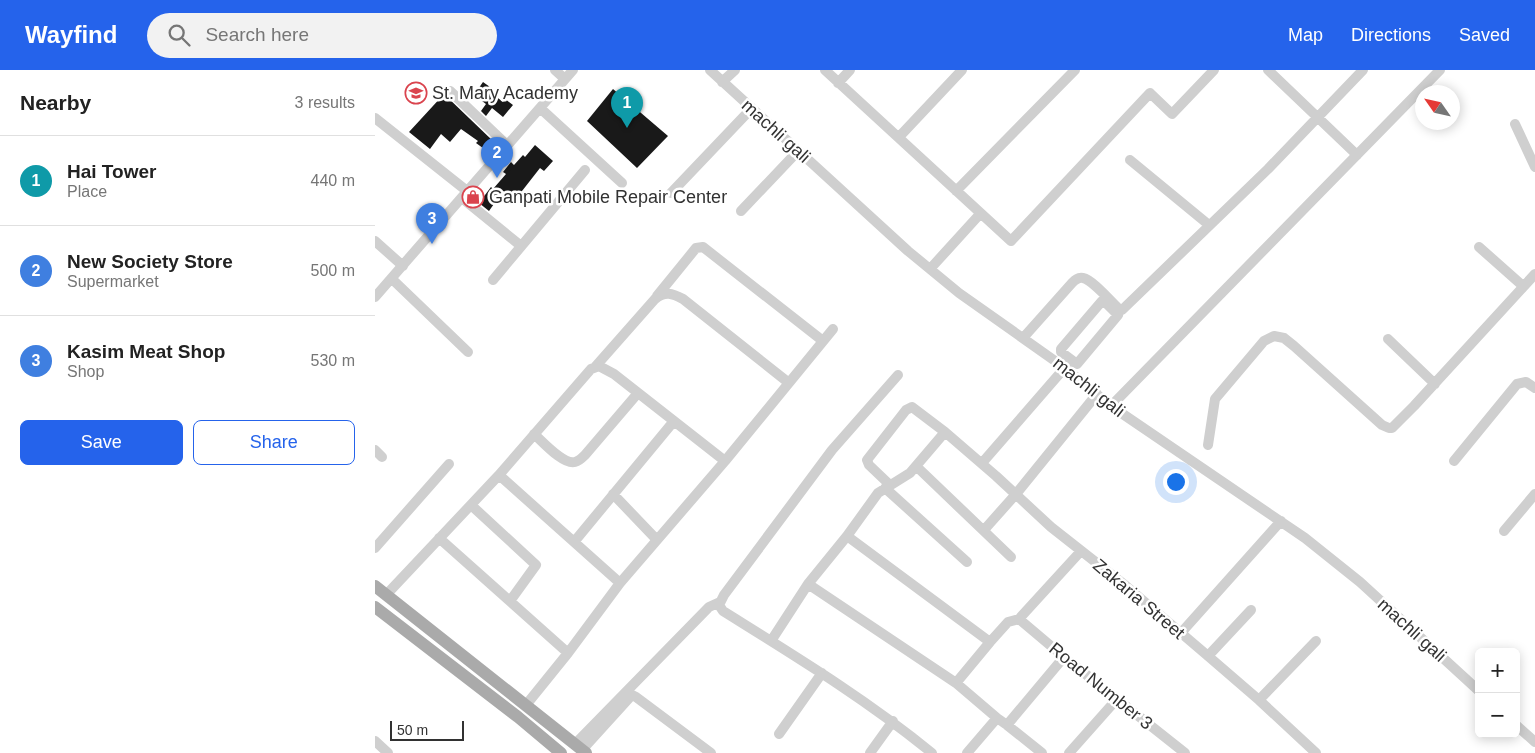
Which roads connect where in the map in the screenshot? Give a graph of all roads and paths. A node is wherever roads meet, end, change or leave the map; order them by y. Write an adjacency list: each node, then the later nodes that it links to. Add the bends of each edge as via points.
1 (555, 70): 13 (street)
2 (573, 70): 13 (street)
3 (710, 70): 14 (street, machli gali)
4 (735, 70): 14 (street)
5 (825, 70): 15 (street)
6 (850, 70): 15 (street)
7 (962, 70): 22 (street)
8 (1075, 70): 30 (street)
9 (1214, 70): 34 (street, via 1172,114 1150,93 1011,241)
10 (1268, 70): 19 (street)
11 (1363, 70): 19 (street)
12 (1440, 70): 25 (street)
13 (565, 79): 17 (street)
14 (722, 82): 18 (street, machli gali)
15 (839, 83): 22 (street)
16 (450, 91): 23 (street)
17 (540, 108): 23 (street); 29 (street)
18 (751, 109): 24 (street, machli gali); 31 (street)
19 (1318, 117): 25 (street); 35 (street)
20 (375, 118): 32 (street)
21 (1515, 124): 27 (street)
22 (899, 137): 30 (street)
23 (507, 145): 32 (street)
24 (797, 151): 33 (street); 40 (street, machli gali)
25 (1357, 155): 61 (street)
26 (1130, 160): 35 (street)
27 (1535, 167)
28 (585, 170): 37 (street)
29 (622, 183)
30 (956, 192): 34 (street)
31 (671, 193)
32 (464, 195): 37 (street); 39 (street)
33 (741, 211)
34 (981, 214): 40 (street)
35 (1209, 225): 47 (street, via 1122,310)
36 (375, 241): 39 (street)
37 (521, 246): 43 (street)
38 (1479, 247): 44 (street)
39 (403, 266): 42 (street)
40 (930, 269): 49 (street, machli gali)
41 (1535, 274): 44 (street)
42 (392, 279): 45 (street); 52 (street)
43 (493, 280)
44 (1523, 286): 57 (street)
45 (375, 298)
46 (655, 299): 51 (street, via 697,248 703,247); 54 (street); 56 (street, via 665,293 683,299)
47 (1116, 309): 49 (street, via 1091,283 1079,278); 53 (street, via 1118,315 1078,364); 53 (street, via 1102,301 1061,349)
48 (833, 329): 51 (street)
49 (1023, 338): 53 (street, machli gali)
50 (1388, 339): 57 (street)
51 (823, 341): 56 (street)
52 (468, 352)
53 (1068, 364): 60 (street, machli gali); 68 (street)
54 (595, 367): 59 (street, via 607,370); 64 (street)
55 (898, 375): 93 (street, via 832,450)
56 (789, 383): 66 (street)
57 (1435, 384): 65 (street, via 1389,428 1284,338 1273,336 1215,399)
58 (1535, 388): 67 (street, via 1526,382 1517,384)
59 (638, 393): 62 (street); 64 (street, via 585,456 576,462 563,460)
60 (1097, 394): 61 (street, machli gali); 74 (street)
61 (1111, 406): 77 (street, machli gali)
62 (674, 421): 66 (street); 73 (street)
63 (945, 432): 68 (street, Zakaria Street); 70 (street); 72 (street, Zakaria Street, via 915,408 906,410 867,460)
64 (534, 434): 71 (street)
65 (1208, 445)
66 (725, 461): 82 (street)
67 (1454, 461)
68 (981, 463): 74 (street, Zakaria Street)
69 (449, 464): 84 (street)
70 (916, 466): 72 (street); 78 (street)
71 (499, 475): 76 (street); 83 (street)
72 (887, 487): 80 (street, via 875,496); 87 (street)
73 (613, 494): 82 (street); 83 (street)
74 (1016, 494): 78 (street); 85 (street, Zakaria Street)
75 (1535, 494): 79 (street)
76 (471, 505): 81 (street); 92 (street, via 536,565)
77 (1281, 521): 97 (street); 106 (street, machli gali, via 1360,582)
78 (984, 530): 86 (street)
79 (1504, 531)
80 (847, 536): 89 (street); 100 (street)
81 (439, 538): 91 (street); 92 (street)
82 (657, 540): 88 (street)
83 (574, 542): 88 (street)
84 (375, 548)
85 (1081, 551): 96 (street); 97 (street, Zakaria Street)
86 (1011, 557)
87 (967, 562)
88 (620, 582): 101 (street)
89 (808, 584): 98 (street); 105 (street)
90 (375, 586): 91 (main road)
91 (386, 595): 109 (main road)
92 (509, 601): 101 (street)
93 (720, 602): 98 (street, via 723,611); 117 (street, via 709,607)
94 (375, 607): 119 (main road)
95 (1251, 610): 102 (street)
96 (1019, 619): 100 (street, via 1009,622); 103 (street, Road Number 3)
97 (1180, 634): 102 (street, Zakaria Street)
98 (771, 641): 104 (street)
99 (1316, 641): 108 (street)
100 (990, 642): 105 (street)
101 (568, 653): 109 (street)
102 (1208, 656): 108 (street, Zakaria Street)
103 (1064, 657): 107 (street, Road Number 3); 112 (street)
104 (822, 673): 111 (street); 114 (street)
105 (956, 683): 110 (street)
106 (1475, 687)
107 (1117, 699): 125 (street); 126 (street, Road Number 3)
108 (1259, 700): 127 (street, Zakaria Street)
109 (526, 705): 117 (main road)
110 (997, 718): 112 (street); 123 (street)
111 (893, 721): 121 (street); 122 (street)
112 (1007, 726): 124 (street)
113 (1520, 729): 116 (street)
114 (779, 734)
115 (375, 741): 118 (street)
116 (1535, 742)
117 (581, 749): 120 (street, via 632,695)
118 (388, 753)
119 (561, 753)
120 (711, 753)
121 (869, 753)
122 (932, 753)
123 (967, 753)
124 (1042, 753)
125 (1069, 753)
126 (1185, 753)
127 (1316, 753)

